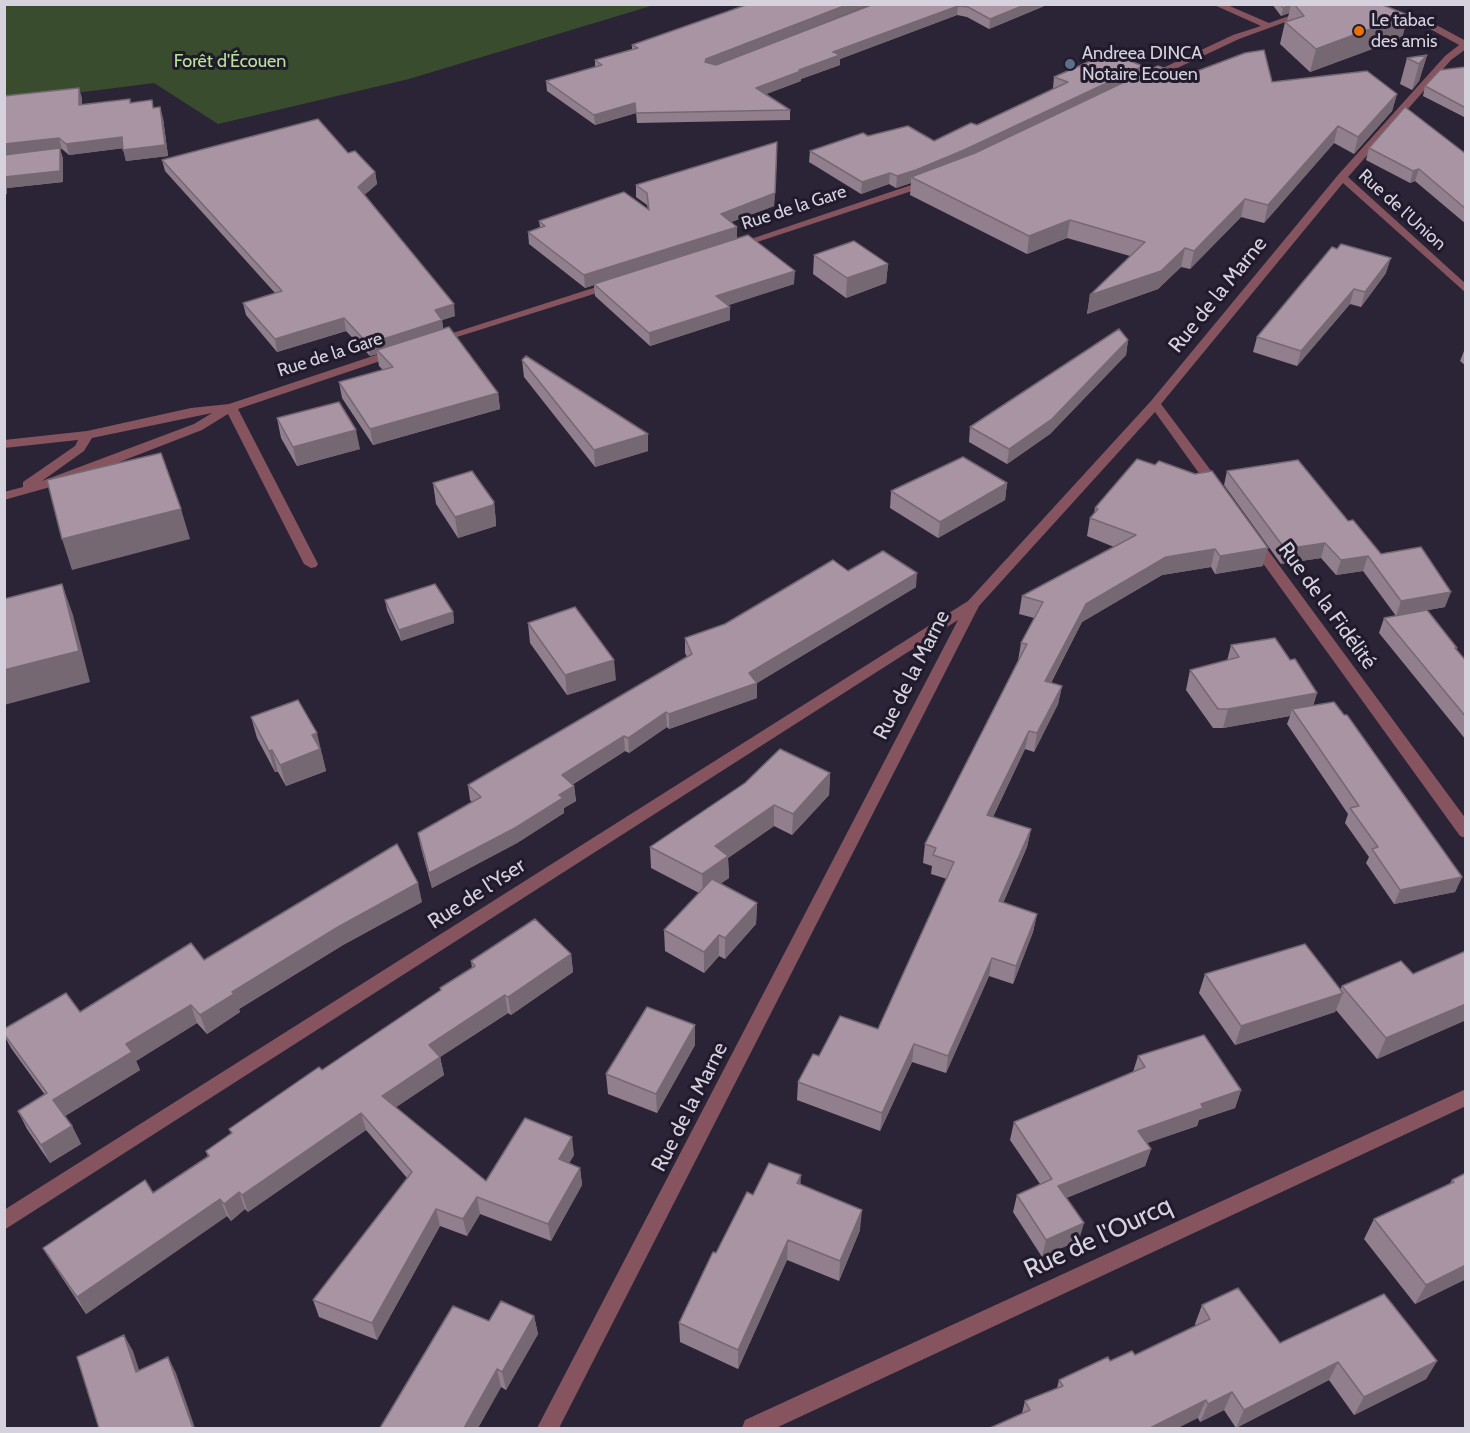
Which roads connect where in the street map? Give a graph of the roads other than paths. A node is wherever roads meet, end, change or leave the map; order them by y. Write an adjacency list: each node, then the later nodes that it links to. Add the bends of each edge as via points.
1 (1216, 4): 4 (street)
2 (1313, 11): 4 (street)
3 (1378, 12): 5 (street, via 1426,23)
4 (1267, 25): 6 (street)
5 (1465, 45): 7 (street, Rue de la Marne, via 1436,70)
6 (1135, 85)
7 (1342, 177): 11 (street, Rue de l'Union); 14 (street, Rue de la Marne)
8 (939, 178): 9 (street, Rue de la Gare)
9 (718, 251)
10 (628, 280): 12 (street)
11 (1466, 290)
12 (425, 344)
13 (414, 347): 15 (street, Rue de la Gare)
14 (1155, 404): 20 (street); 23 (street, Rue de la Marne)
15 (231, 407): 16 (street, Rue de la Gare); 18 (street, via 198,427 63,479); 22 (street)
16 (87, 435): 17 (street, Rue de la Gare); 18 (street, via 80,448)
17 (4, 444)
18 (21, 490): 19 (street)
19 (4, 496)
20 (1224, 499)
21 (1245, 528): 24 (street, Rue de la Fidélité)
22 (311, 564)
23 (973, 604): 26 (street, Rue de l'Yser); 27 (street, Rue de la Marne)
24 (1466, 832)
25 (1466, 1097): 28 (street, Rue de l'Ourcq)
26 (4, 1221)
27 (548, 1428)
28 (753, 1428)

